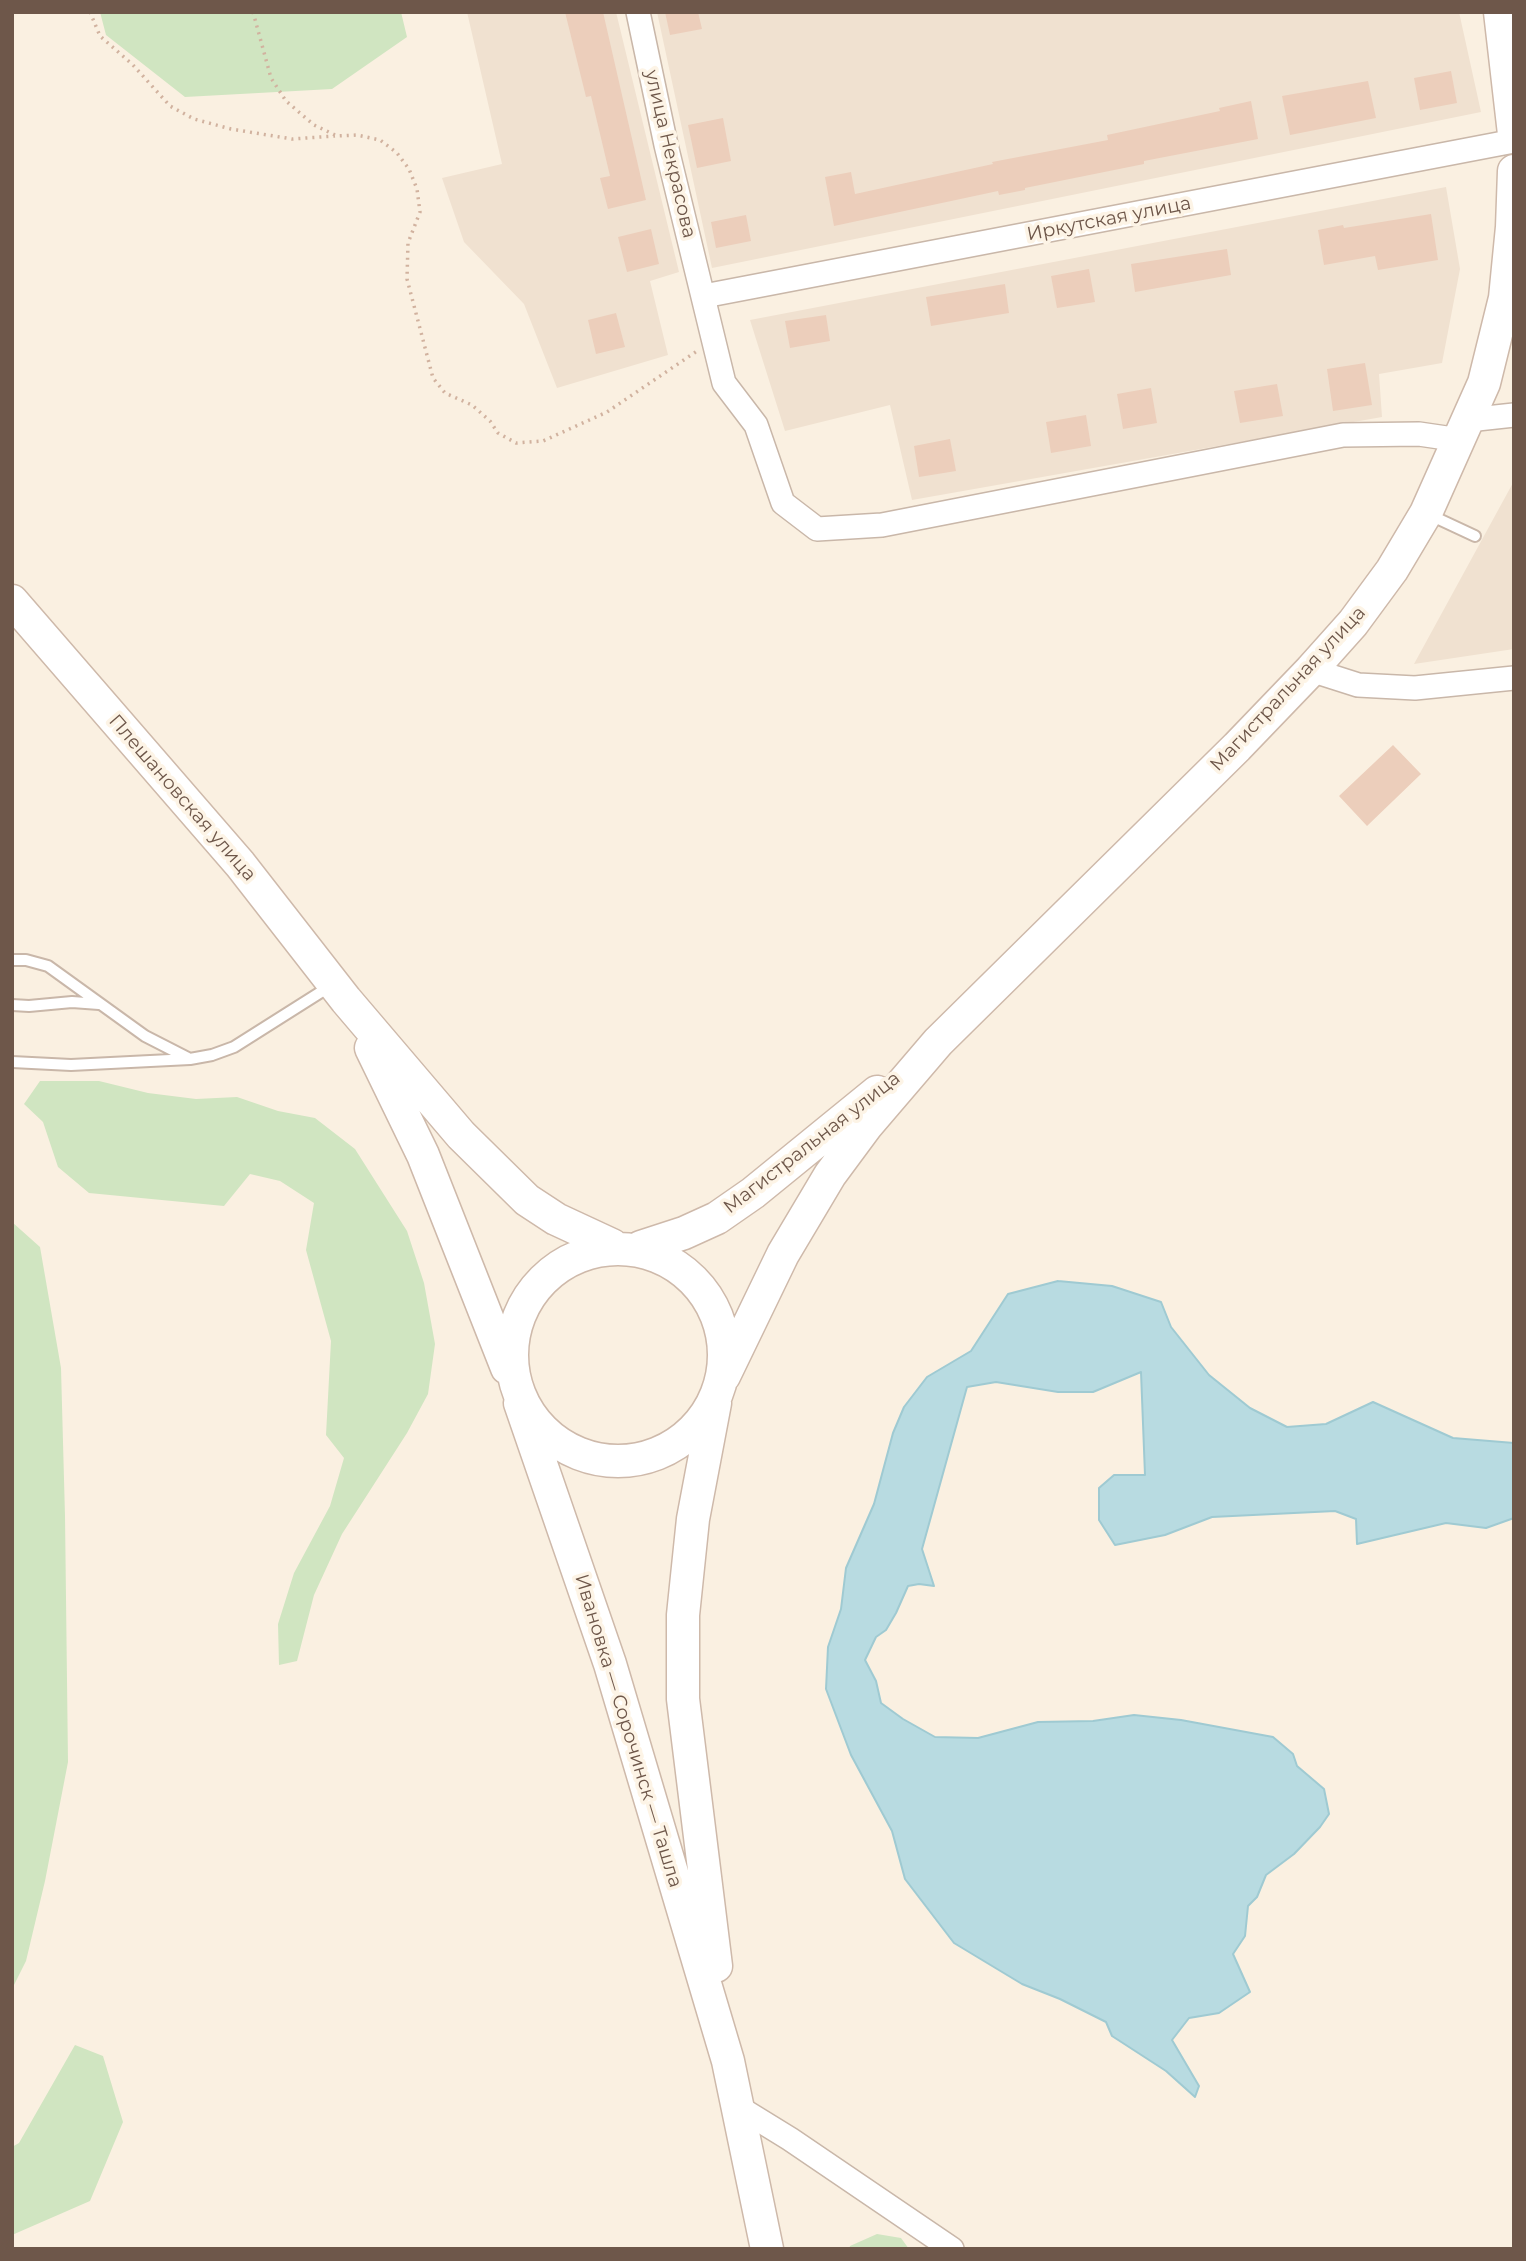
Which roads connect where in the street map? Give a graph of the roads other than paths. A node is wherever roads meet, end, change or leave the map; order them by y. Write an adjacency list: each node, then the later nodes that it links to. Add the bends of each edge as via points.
1 (638, 12): 6 (street, улица Некрасова)
2 (1500, 12): 3 (main road)
3 (1514, 134)
4 (1514, 141): 6 (street, Иркутская улица)
5 (1514, 171): 8 (main road, Магистральная улица, via 1505,298 1484,383)
6 (704, 296): 8 (street, улица Некрасова, via 724,383 756,425 783,503 817,530 882,525 1343,435)
7 (1514, 415): 8 (street, улица Некрасова)
8 (1464, 430): 9 (main road, Магистральная улица)
9 (1426, 513): 10 (lane); 12 (main road, Магистральная улица, via 1392,570)
10 (1475, 536)
11 (12, 601): 15 (main road, Плешановская улица, via 240,864)
12 (1311, 670): 13 (street, via 1358,685 1415,688); 18 (main road, Магистральная улица)
13 (1514, 678)
14 (12, 960): 16 (lane, via 48,966)
15 (340, 992): 19 (lane, via 234,1047); 21 (main road, via 461,1135 527,1200 556,1219); 23 (main road, via 423,1155)
16 (99, 1004): 17 (lane); 19 (lane, via 145,1036)
17 (12, 1005)
18 (938, 1042): 21 (main road, Магистральная улица, via 717,1218 684,1233); 22 (main road, Магистральная улица, via 830,1175 783,1254)
19 (190, 1059): 20 (lane, via 71,1065)
20 (12, 1062)
21 (627, 1246): 22 (main road, Ивановка — Сорочинск — Ташла, via 665,1258 704,1294 724,1342); 23 (main road, Ивановка — Сорочинск — Ташла, via 583,1254 534,1290 519,1315 511,1343)
22 (720, 1389): 23 (main road, via 694,1428 670,1447 646,1458 617,1462 589,1458 564,1447 541,1428); 24 (main road, Ивановка — Сорочинск — Ташла, via 693,1519 683,1615 683,1699)
23 (516, 1391): 24 (main road, Ивановка — Сорочинск — Ташла, via 610,1664)
24 (728, 2061): 25 (main road, Ивановка — Сорочинск — Ташла)
25 (738, 2107): 26 (main road, Ивановка — Сорочинск — Ташла); 27 (street)
26 (767, 2249)
27 (952, 2249)

